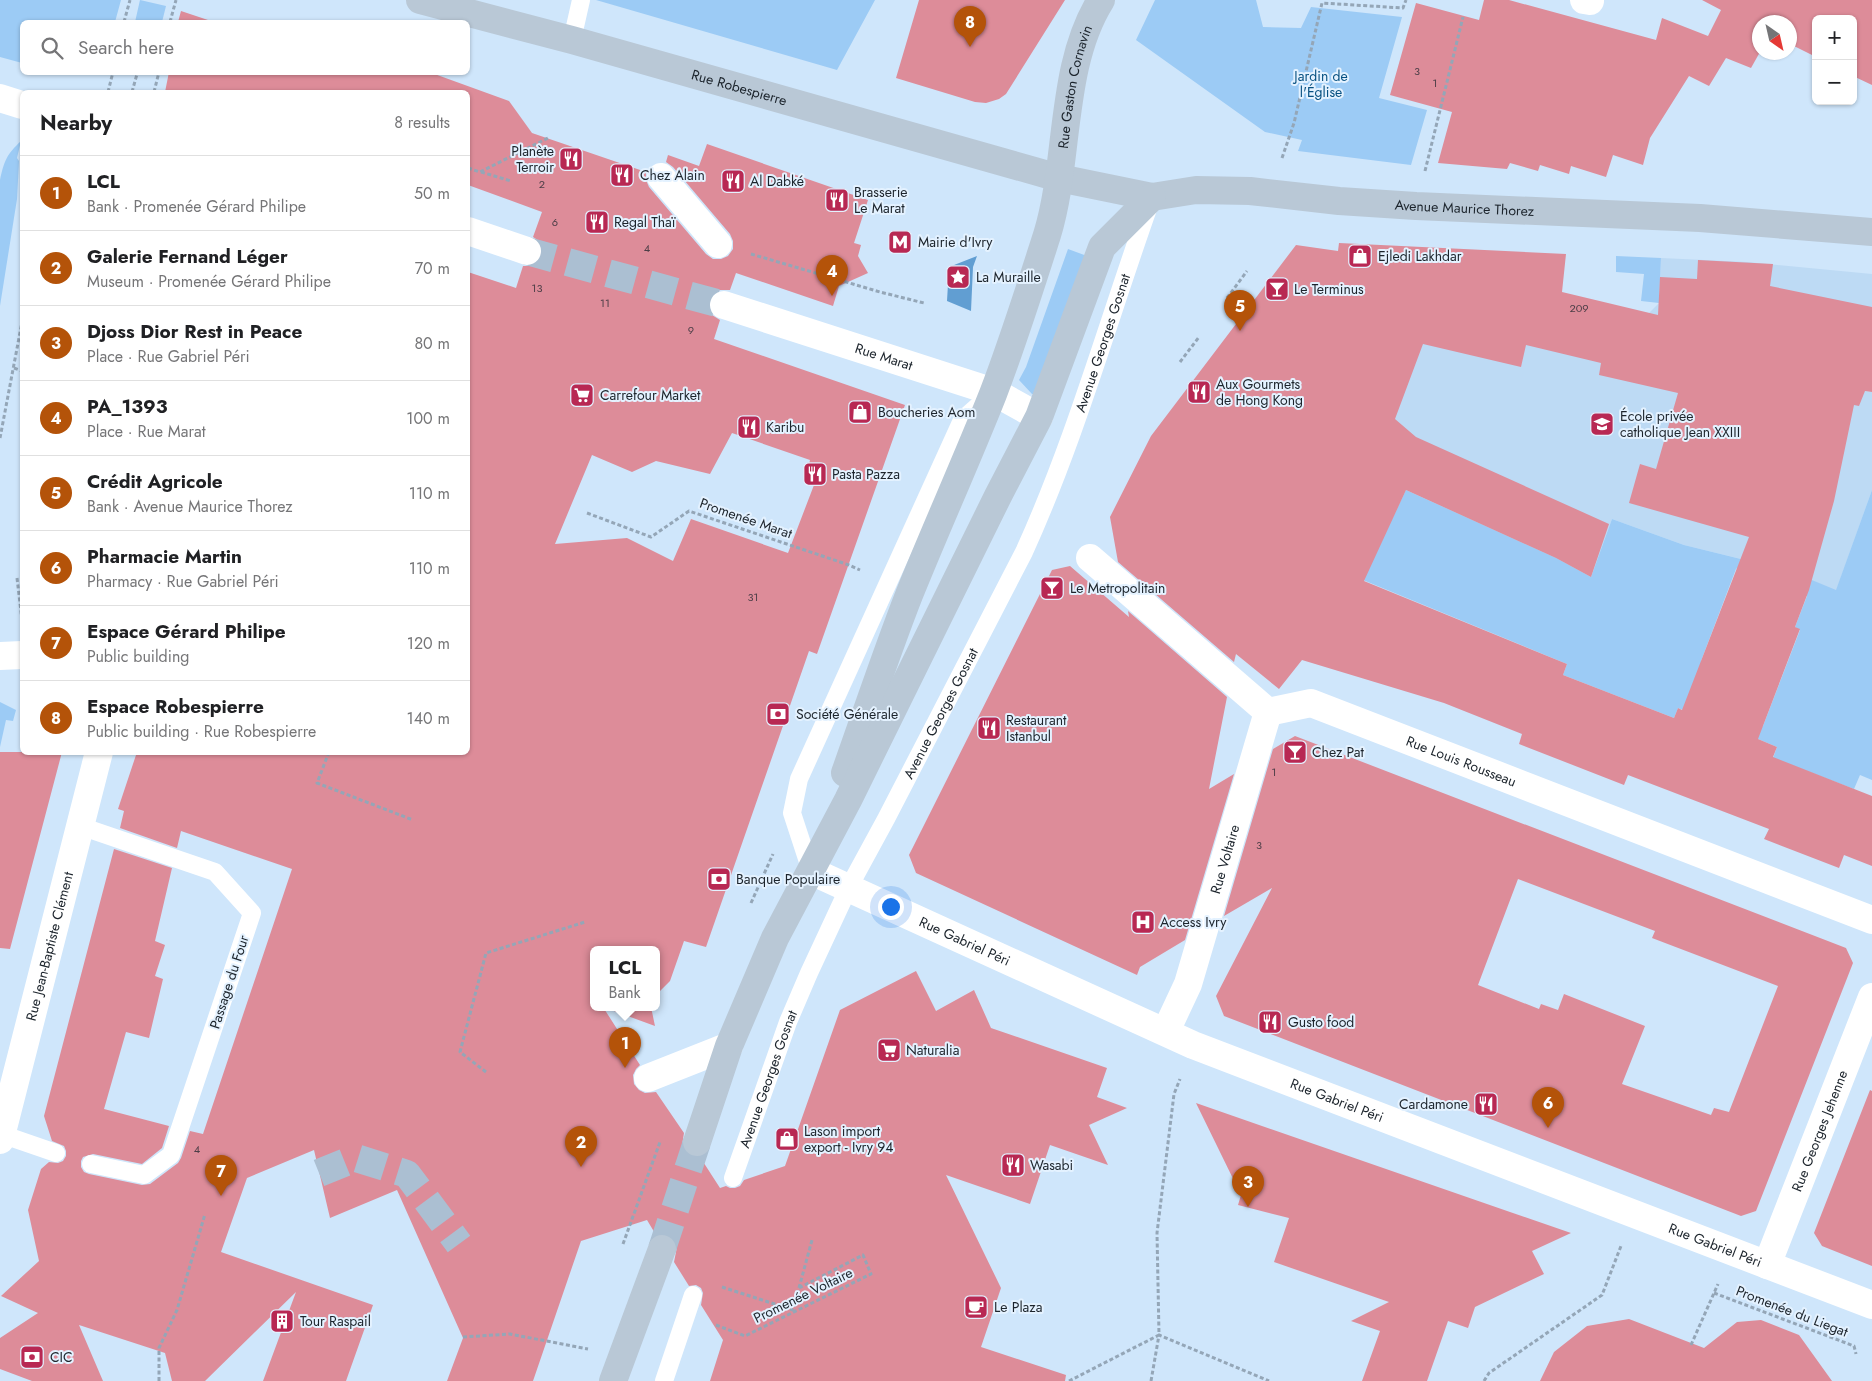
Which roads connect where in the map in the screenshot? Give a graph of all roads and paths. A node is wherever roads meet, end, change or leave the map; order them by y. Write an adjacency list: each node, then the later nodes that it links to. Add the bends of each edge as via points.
1 (130, 0): 8 (path)
2 (176, 0): 9 (path)
3 (420, 0): 10 (main road, Rue Robespierre)
4 (581, 0): 10 (lane)
5 (1101, 0): 24 (main road, Rue Gaston Cornavin, via 1078,53)
6 (1406, 0): 20 (path, via 1403,8 1322,3 1294,123)
7 (1463, 17): 27 (path)
8 (125, 20)
9 (171, 20)
10 (572, 40): 24 (main road, Rue Robespierre)
11 (112, 75): 14 (path)
12 (137, 75): 15 (path)
13 (158, 75): 16 (path)
14 (108, 90)
15 (133, 90)
16 (154, 90)
17 (0, 98): 18 (street)
18 (20, 103)
19 (548, 138): 22 (path)
20 (1280, 166)
21 (470, 169): 22 (path)
22 (480, 172): 25 (path)
23 (661, 177): 30 (street)
24 (1059, 178): 26 (main road, Avenue Maurice Thorez); 41 (main road, via 1048,232)
25 (511, 181)
26 (1152, 197): 27 (main road, Avenue Maurice Thorez, via 1196,190 1250,191); 42 (main road, via 1102,247); 57 (lane, Avenue Georges Gosnat, via 1072,436 1039,518)
27 (1416, 206): 28 (main road, Avenue Maurice Thorez, via 1700,218)
28 (1872, 232)
29 (470, 233): 31 (street)
30 (718, 244): 34 (path)
31 (528, 251)
32 (1247, 272): 33 (path)
33 (1227, 298)
34 (924, 303)
35 (724, 305): 41 (street, Rue Marat)
36 (20, 334): 39 (path)
37 (1199, 337): 38 (path)
38 (1180, 362)
39 (14, 368): 40 (path); 43 (path)
40 (20, 370)
41 (994, 392): 42 (street, Rue Marat); 56 (main road, via 909,596); 56 (lane, via 962,420 799,779 792,813)
42 (1039, 417): 56 (main road)
43 (0, 438)
44 (587, 513): 46 (path, Promenée Marat, via 651,537 689,511)
45 (1090, 558): 51 (street)
46 (849, 565)
47 (17, 578): 48 (path)
48 (20, 604)
49 (20, 654): 50 (street)
50 (0, 656)
51 (1268, 712): 58 (street, Rue Louis Rousseau, via 1311,703); 61 (street, Rue Voltaire, via 1188,984)
52 (97, 755): 55 (street, Rue Jean-Baptiste Clément)
53 (328, 755): 54 (path, via 318,783)
54 (413, 820)
55 (80, 826): 66 (street, Rue Jean-Baptiste Clément); 69 (lane, Passage du Four, via 215,872 252,913 171,1155 144,1175)
56 (811, 872): 57 (street, Rue Gabriel Péri); 63 (main road, via 775,938)
57 (848, 887): 61 (street, Rue Gabriel Péri); 70 (lane, Avenue Georges Gosnat, via 788,1022)
58 (1872, 920)
59 (585, 922): 64 (path, via 486,953 460,1052)
60 (1872, 997): 76 (street, Rue Georges Jehenne)
61 (1166, 1031): 62 (street, Rue Gabriel Péri)
62 (1194, 1045): 72 (street, Rue Gabriel Péri); 83 (path, via 1174,1094 1157,1233)
63 (729, 1046): 65 (street); 67 (main road)
64 (486, 1072)
65 (648, 1078)
66 (1, 1137): 68 (lane)
67 (697, 1142)
68 (56, 1152)
69 (91, 1164)
70 (733, 1178)
71 (205, 1214): 88 (path, via 178,1310 160,1348)
72 (1634, 1214): 75 (street, Rue Gabriel Péri); 94 (path, via 1602,1295 1489,1373)
73 (812, 1240): 78 (path, Promenée Voltaire)
74 (662, 1249): 89 (main road)
75 (1732, 1251): 76 (street, Rue Gabriel Péri); 79 (path, Promenée du Liegat)
76 (1767, 1265): 81 (street, Rue Gabriel Péri)
77 (717, 1285): 78 (path, Promenée Voltaire, via 793,1310)
78 (799, 1288): 82 (path, Promenée Voltaire, via 863,1255 871,1274 745,1336)
79 (1714, 1293): 86 (path, Promenée du Liegat); 87 (path, Promenée du Liegat, via 1854,1346)
80 (693, 1295): 82 (lane)
81 (1872, 1305)
82 (687, 1315): 90 (lane)
83 (1159, 1335): 91 (path); 92 (path); 93 (path)
84 (463, 1337): 85 (path, via 510,1334)
85 (546, 1342)
86 (1691, 1345)
87 (1856, 1354)
88 (159, 1381)
89 (614, 1381)
90 (664, 1381)
91 (1069, 1381)
92 (1151, 1381)
93 (1269, 1381)
94 (1484, 1381)

